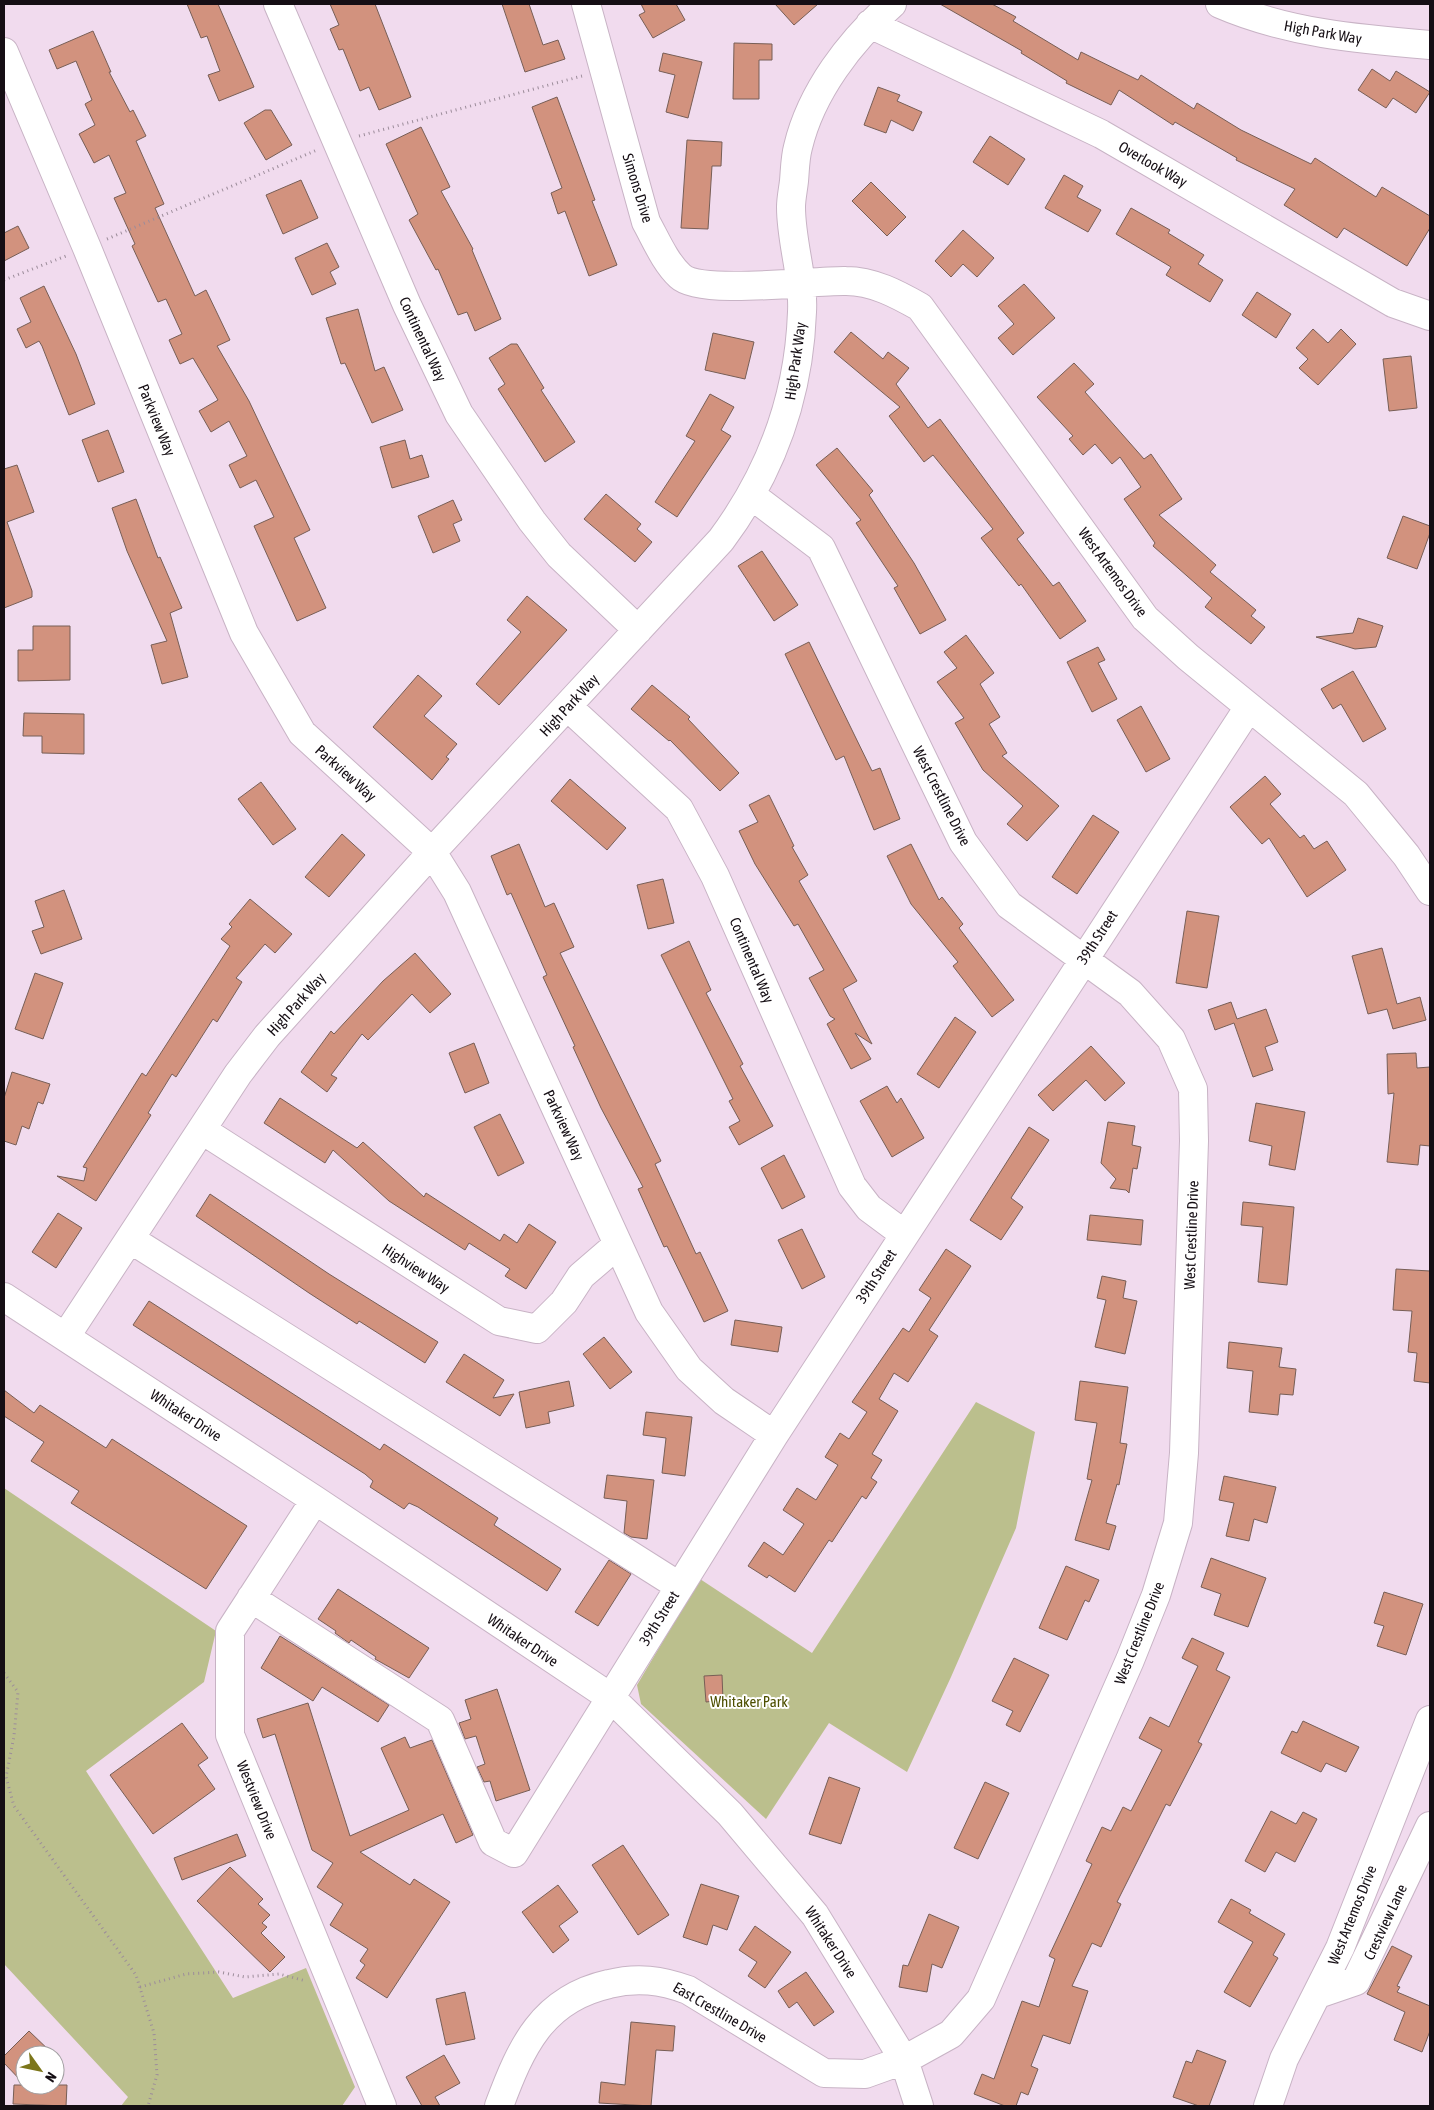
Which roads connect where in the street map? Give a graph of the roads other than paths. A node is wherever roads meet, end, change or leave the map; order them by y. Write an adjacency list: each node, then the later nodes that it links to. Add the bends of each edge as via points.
1 (278, 4): 11 (street, Continental Way, via 406,305 459,414 559,555)
2 (586, 4): 8 (street, Simons Drive, via 646,222 663,254 682,278 712,286)
3 (892, 4): 5 (street, High Park Way)
4 (1220, 4): 6 (street, High Park Way, via 1296,29 1353,39)
5 (870, 24): 8 (street, High Park Way, via 826,81 808,115 798,148 791,206); 9 (street, Overlook Way, via 1101,134 1393,303)
6 (1430, 45)
7 (4, 52): 14 (street, Parkview Way, via 244,633 302,733)
8 (801, 284): 10 (street, High Park Way, via 802,310 795,381 778,436); 13 (street, West Artemos Drive, via 847,280 889,290 920,307 1145,618)
9 (1430, 316)
10 (751, 495): 11 (street, High Park Way, via 721,540); 16 (street, West Crestline Drive, via 821,548 963,842 1009,906)
11 (638, 630): 12 (street, High Park Way)
12 (568, 707): 14 (street, High Park Way); 18 (street, Continental Way, via 679,809 715,876 852,1186 869,1208)
13 (1249, 707): 15 (street, West Artemos Drive, via 1356,794 1406,855); 16 (street, 39th Street)
14 (432, 852): 17 (street, High Park Way, via 267,1036); 20 (street, Parkview Way, via 458,892)
15 (1430, 891)
16 (1083, 959): 18 (street, 39th Street); 31 (street, West Crestline Drive, via 1130,992 1171,1039 1192,1089 1194,1141 1184,1443 1178,1523 1156,1595 1133,1651 980,1999 951,2034)
17 (202, 1130): 19 (street, High Park Way); 20 (street, Highview Way, via 500,1321 537,1329 564,1302 581,1276)
18 (904, 1234): 23 (street, 39th Street)
19 (130, 1239): 22 (street, High Park Way); 25 (street)
20 (617, 1245): 23 (street, Parkview Way, via 649,1312 689,1369 724,1401)
21 (4, 1297): 22 (street, Whitaker Drive)
22 (66, 1336): 24 (street, Whitaker Drive)
23 (774, 1434): 25 (street, 39th Street)
24 (315, 1500): 26 (street, Westview Drive); 27 (street, Whitaker Drive)
25 (679, 1586): 27 (street, 39th Street)
26 (251, 1598): 27 (street, 39th Street, via 440,1720 493,1842 514,1853); 32 (street, Westview Drive, via 230,1630 230,1735)
27 (610, 1697): 31 (street, Whitaker Drive, via 730,1814 815,1915)
28 (1430, 1720): 30 (street, West Artemos Drive, via 1340,1948)
29 (1430, 1826): 30 (street, Crestview Lane, via 1356,1981)
30 (1318, 1994): 35 (street, West Artemos Drive, via 1284,2059)
31 (904, 2060): 33 (street, East Crestline Drive, via 865,2074 824,2073 688,1990 667,1982 621,1981 580,1994 552,2011 522,2053); 34 (street, Whitaker Drive)
32 (382, 2106)
33 (499, 2106)
34 (919, 2106)
35 (1268, 2106)

